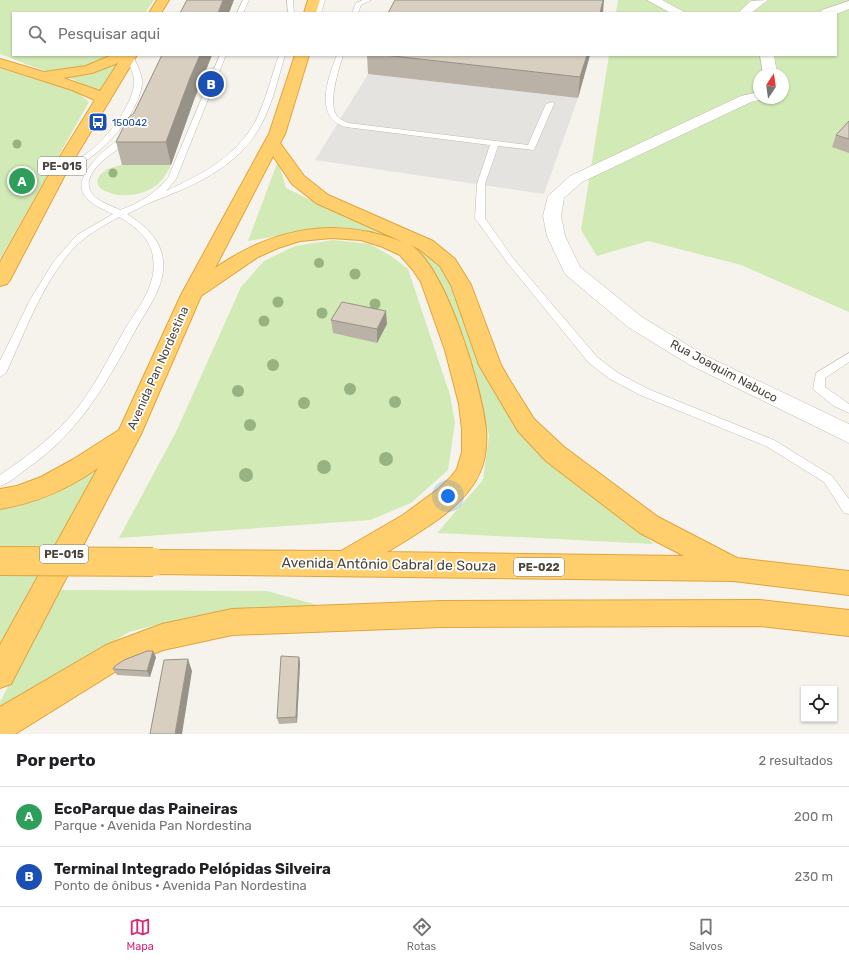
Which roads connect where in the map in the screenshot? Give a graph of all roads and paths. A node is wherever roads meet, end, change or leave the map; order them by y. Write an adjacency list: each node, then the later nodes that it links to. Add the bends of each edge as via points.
1 (163, 0): 9 (highway)
2 (246, 0): 10 (lane)
3 (290, 0): 11 (lane)
4 (368, 0): 7 (lane)
5 (653, 0): 13 (street)
6 (762, 0): 14 (street)
7 (359, 2): 12 (lane)
8 (849, 5): 15 (street)
9 (156, 12)
10 (240, 12)
11 (291, 12)
12 (355, 12)
13 (678, 12)
14 (745, 12)
15 (829, 12)
16 (126, 56): 26 (highway, via 87,70)
17 (127, 56): 28 (highway, PE-015)
18 (128, 56): 33 (lane, via 138,75 138,86 124,116 111,134 90,155)
19 (223, 56): 34 (lane, via 172,179 160,192)
20 (282, 56): 34 (lane, via 258,124 244,146 216,170)
21 (302, 56): 31 (highway, Avenida Pan Nordestina / PE-015, via 289,101)
22 (340, 56): 32 (lane, via 328,104 333,116 346,125)
23 (767, 56): 25 (street)
24 (0, 63): 26 (highway)
25 (770, 68)
26 (35, 75): 28 (highway)
27 (753, 97): 42 (street, Rua Joaquim Nabuco, via 576,179 556,196 552,216 556,236 572,270 635,322 697,360)
28 (104, 98): 33 (highway, PE-015)
29 (550, 104): 32 (lane, via 531,148)
30 (137, 129): 35 (lane, via 130,138 96,162 86,176 86,189 90,197)
31 (272, 143): 37 (highway, Avenida Pan Nordestina / PE-015); 48 (highway, via 298,180 322,200 426,245 448,263 461,285 490,365 500,383 526,425 555,454 649,525)
32 (495, 143): 45 (lane, via 481,184 480,218 509,259 592,360 614,376 644,392 770,443 828,479)
33 (59, 171): 36 (highway, PE-015)
34 (140, 206): 35 (lane)
35 (120, 214): 39 (lane, via 79,238 65,253 46,282); 43 (lane, via 148,235 156,249 159,262 156,281 102,380 82,411 63,433 35,457)
36 (0, 280)
37 (191, 294): 41 (highway, Avenida Pan Nordestina / PE-015); 47 (highway, via 248,256 271,244 301,235 358,234 381,239 405,250 422,266 431,282 468,393 474,420 475,449 468,472 446,498)
38 (849, 357): 40 (lane, via 820,376 819,389)
39 (0, 373)
40 (849, 409)
41 (129, 434): 44 (highway, via 78,469 47,486); 51 (highway, Avenida Pan Nordestina / PE-015)
42 (849, 434)
43 (0, 481)
44 (0, 499)
45 (849, 509)
46 (0, 561): 47 (highway, Avenida Antônio Cabral de Souza / PE-022, bridge)
47 (344, 563): 48 (highway, Avenida Antônio Cabral de Souza / PE-022)
48 (733, 569): 49 (highway, Avenida Antônio Cabral de Souza / PE-022)
49 (849, 583)
50 (849, 623): 52 (highway, via 760,613 442,614 232,622 162,637 116,655)
51 (0, 674)
52 (0, 725)

